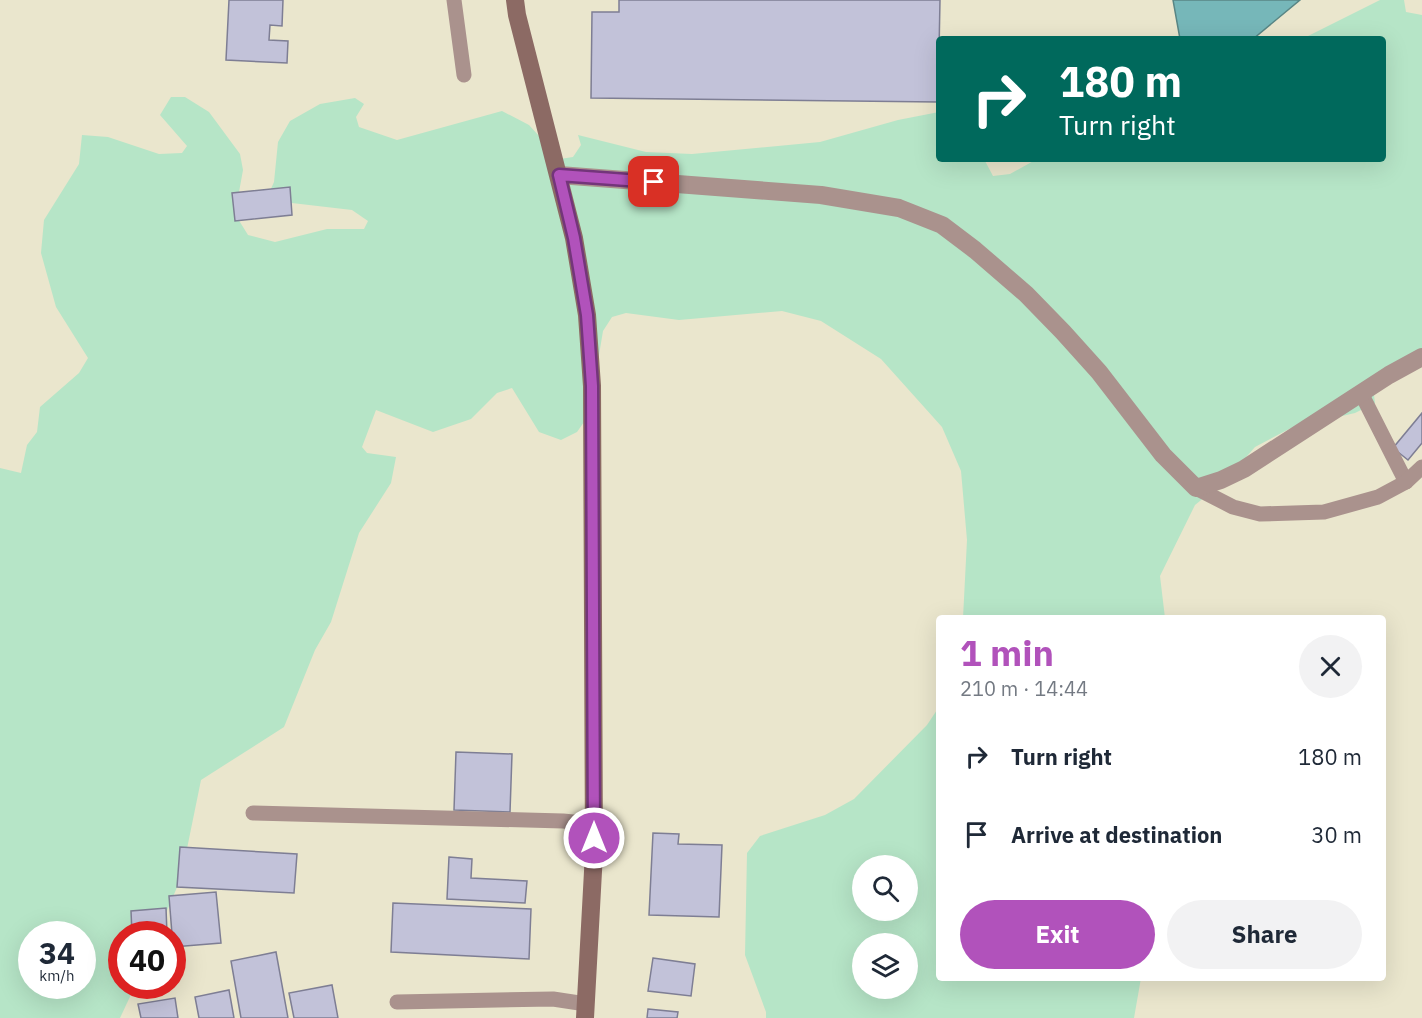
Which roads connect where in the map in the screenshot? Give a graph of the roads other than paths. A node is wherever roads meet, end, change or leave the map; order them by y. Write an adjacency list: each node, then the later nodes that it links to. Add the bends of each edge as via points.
1 (454, 0): 3 (lane)
2 (515, 0): 4 (street)
3 (464, 75)
4 (559, 175): 9 (street, via 821,195 899,208 942,225 1026,294 1063,332 1163,455); 11 (street, via 587,315 592,386)
5 (1422, 357): 6 (street)
6 (1361, 393): 8 (lane); 9 (street, via 1244,469)
7 (1422, 467): 8 (lane)
8 (1406, 482): 9 (lane, via 1378,496 1324,512 1270,514 1233,507)
9 (1196, 488)
10 (253, 813): 11 (lane, via 563,820)
11 (593, 824): 13 (street)
12 (397, 1002): 13 (lane, via 553,999)
13 (585, 1011)

